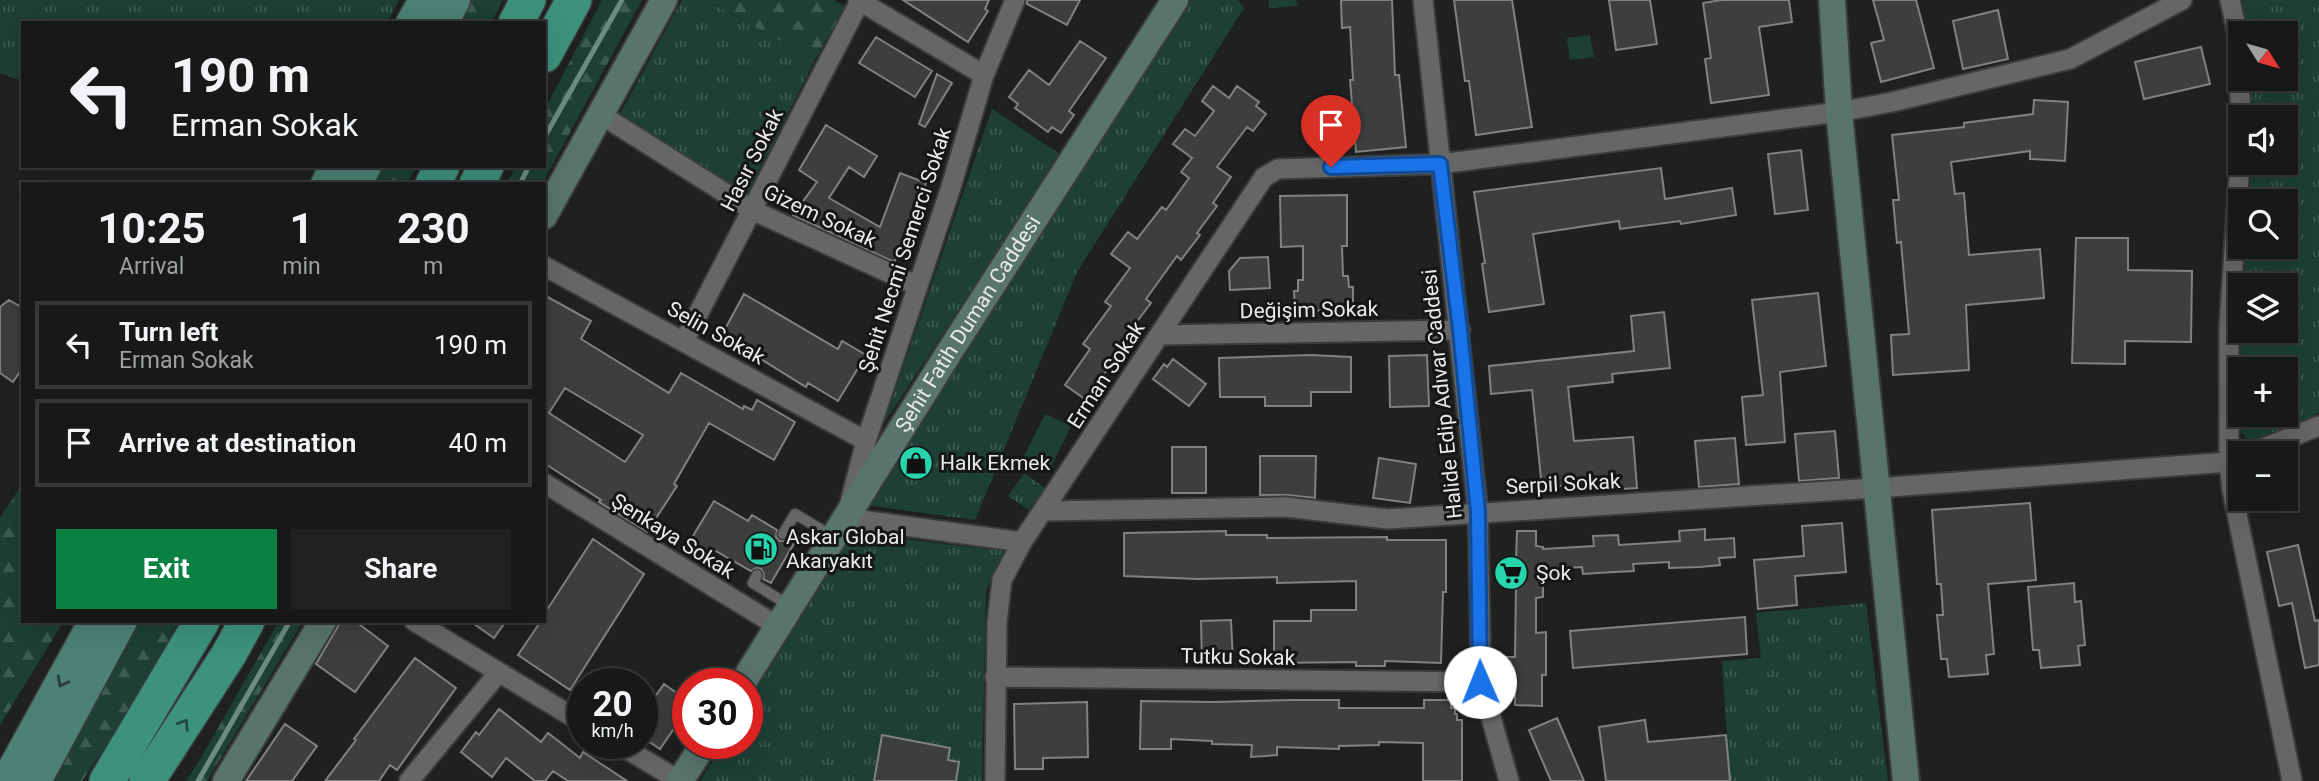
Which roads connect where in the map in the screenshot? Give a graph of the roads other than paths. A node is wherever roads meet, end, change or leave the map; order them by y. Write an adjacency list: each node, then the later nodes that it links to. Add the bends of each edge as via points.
1 (424, 0): 13 (main road)
2 (456, 0): 14 (main road)
3 (528, 0): 15 (highway)
4 (574, 0): 16 (highway)
5 (664, 0): 20 (street)
6 (859, 0): 17 (street); 23 (street, Hasır Sokak)
7 (1015, 0): 17 (street, Şehit Necmi Semerci Sokak)
8 (1175, 0): 40 (street, Şehit Fatih Duman Caddesi)
9 (1423, 0): 21 (street, Halide Edip Adıvar Caddesi)
10 (1832, 0): 19 (street)
11 (2182, 0): 19 (street, Erman Sokak, via 2070,60)
12 (2230, 0): 18 (street, via 2237,32)
13 (412, 21)
14 (444, 21)
15 (517, 21)
16 (546, 51)
17 (984, 75): 26 (street, Şehit Necmi Semerci Sokak)
18 (2240, 105)
19 (1839, 111): 21 (street, Erman Sokak); 36 (street)
20 (600, 114): 23 (street, Gizem Sokak); 24 (street)
21 (1440, 164): 27 (street, Halide Edip Adıvar Caddesi); 28 (street, Erman Sokak, via 1278,169 1265,177)
22 (2239, 175): 32 (street, via 2229,326)
23 (752, 209): 26 (street, Gizem Sokak); 29 (street, Hasır Sokak)
24 (546, 212)
25 (546, 267): 29 (street, Selin Sokak)
26 (918, 286): 31 (street, Şehit Necmi Semerci Sokak)
27 (1460, 330): 28 (street, Değişim Sokak); 39 (street, Halide Edip Adıvar Caddesi)
28 (1159, 335): 37 (street, Erman Sokak)
29 (684, 341): 31 (street, Selin Sokak)
30 (2319, 426): 33 (street)
31 (866, 441): 40 (street, Şehit Necmi Semerci Sokak)
32 (2233, 441)
33 (2281, 441)
34 (2228, 460): 36 (street, Serpil Sokak)
35 (546, 484): 44 (street, Şenkaya Sokak)
36 (1876, 488): 39 (street, Serpil Sokak); 67 (street)
37 (1044, 511): 39 (street, Serpil Sokak, via 1286,508 1388,519); 42 (street, Erman Sokak)
38 (2236, 511): 68 (street)
39 (1478, 512): 54 (street, Halide Edip Adıvar Caddesi)
40 (840, 527): 41 (lane, via 795,514); 42 (street); 44 (street, Şehit Fatih Duman Caddesi)
41 (783, 534)
42 (1023, 542): 53 (street, Erman Sokak, via 1002,580)
43 (757, 576): 44 (lane, via 753,583)
44 (785, 617): 51 (street, Şehit Fatih Duman Caddesi)
45 (93, 623): 58 (main road, one-way to 58)
46 (121, 623): 59 (main road)
47 (201, 623): 60 (highway)
48 (246, 623): 61 (highway, one-way to 48)
49 (322, 623): 62 (street)
50 (417, 623): 52 (street)
51 (752, 668)
52 (499, 672): 55 (street); 63 (street)
53 (995, 677): 54 (street, Tutku Sokak); 65 (street, Erman Sokak)
54 (1480, 682): 66 (street, Halide Edip Adıvar Caddesi)
55 (567, 713)
56 (643, 759): 64 (street)
57 (694, 759): 64 (street)
58 (6, 781)
59 (36, 781)
60 (107, 781)
61 (148, 781)
62 (226, 781)
63 (409, 781)
64 (680, 781)
65 (995, 781)
66 (1510, 781)
67 (1906, 781)
68 (2292, 781)

